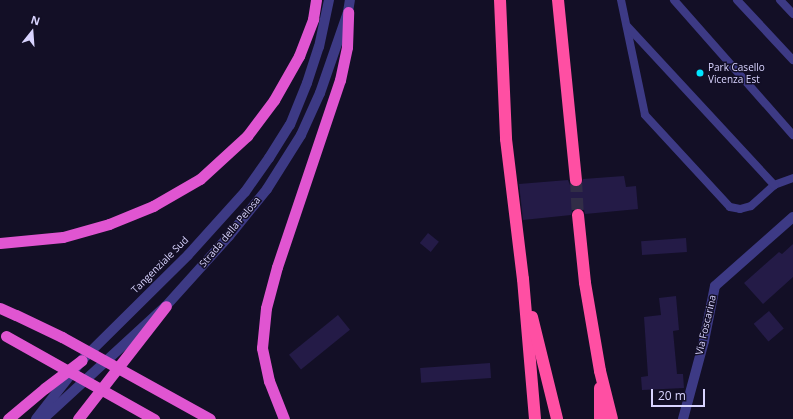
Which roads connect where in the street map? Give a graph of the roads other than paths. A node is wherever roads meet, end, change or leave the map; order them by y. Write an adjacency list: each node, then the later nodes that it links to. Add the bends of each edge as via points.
1 (316, 0): 22 (highway, via 313,18 299,56 274,100 247,136 200,179 154,206 109,224 63,237)
2 (329, 0): 19 (street, Strada della Pelosa, via 319,47 290,125)
3 (350, 0): 11 (street, Strada della Pelosa)
4 (500, 0): 23 (highway, via 506,139)
5 (566, 0): 10 (street)
6 (622, 0): 13 (lane)
7 (674, 0): 15 (lane)
8 (737, 0): 14 (lane)
9 (780, 0): 12 (lane)
10 (558, 6): 17 (highway)
11 (348, 12): 24 (street, Strada della Pelosa, via 320,93 301,135 282,167 229,236); 35 (highway, via 347,47 340,80 277,267 266,308 262,348 269,381)
12 (793, 14)
13 (626, 25): 18 (lane); 18 (lane, via 645,115 730,207 740,209 751,206)
14 (793, 60)
15 (793, 136)
16 (793, 178): 18 (lane)
17 (576, 180)
18 (774, 186)
19 (245, 192): 27 (street, Tangenziale Sud, via 188,256)
20 (578, 215): 28 (highway, via 585,283)
21 (793, 217): 40 (street, Via Foscarina, via 715,286 704,341)
22 (0, 243)
23 (523, 279): 36 (highway); 37 (highway)
24 (166, 306): 31 (street, Strada della Pelosa); 32 (highway)
25 (0, 308): 34 (highway, bridge, via 62,337)
26 (3, 335): 33 (highway, bridge)
27 (82, 360): 29 (highway); 30 (street)
28 (600, 371): 38 (highway); 39 (highway)
29 (8, 419)
30 (36, 419)
31 (43, 419)
32 (78, 419)
33 (154, 419)
34 (210, 419)
35 (284, 419)
36 (535, 419)
37 (557, 419)
38 (600, 419)
39 (612, 419)
40 (683, 419)

